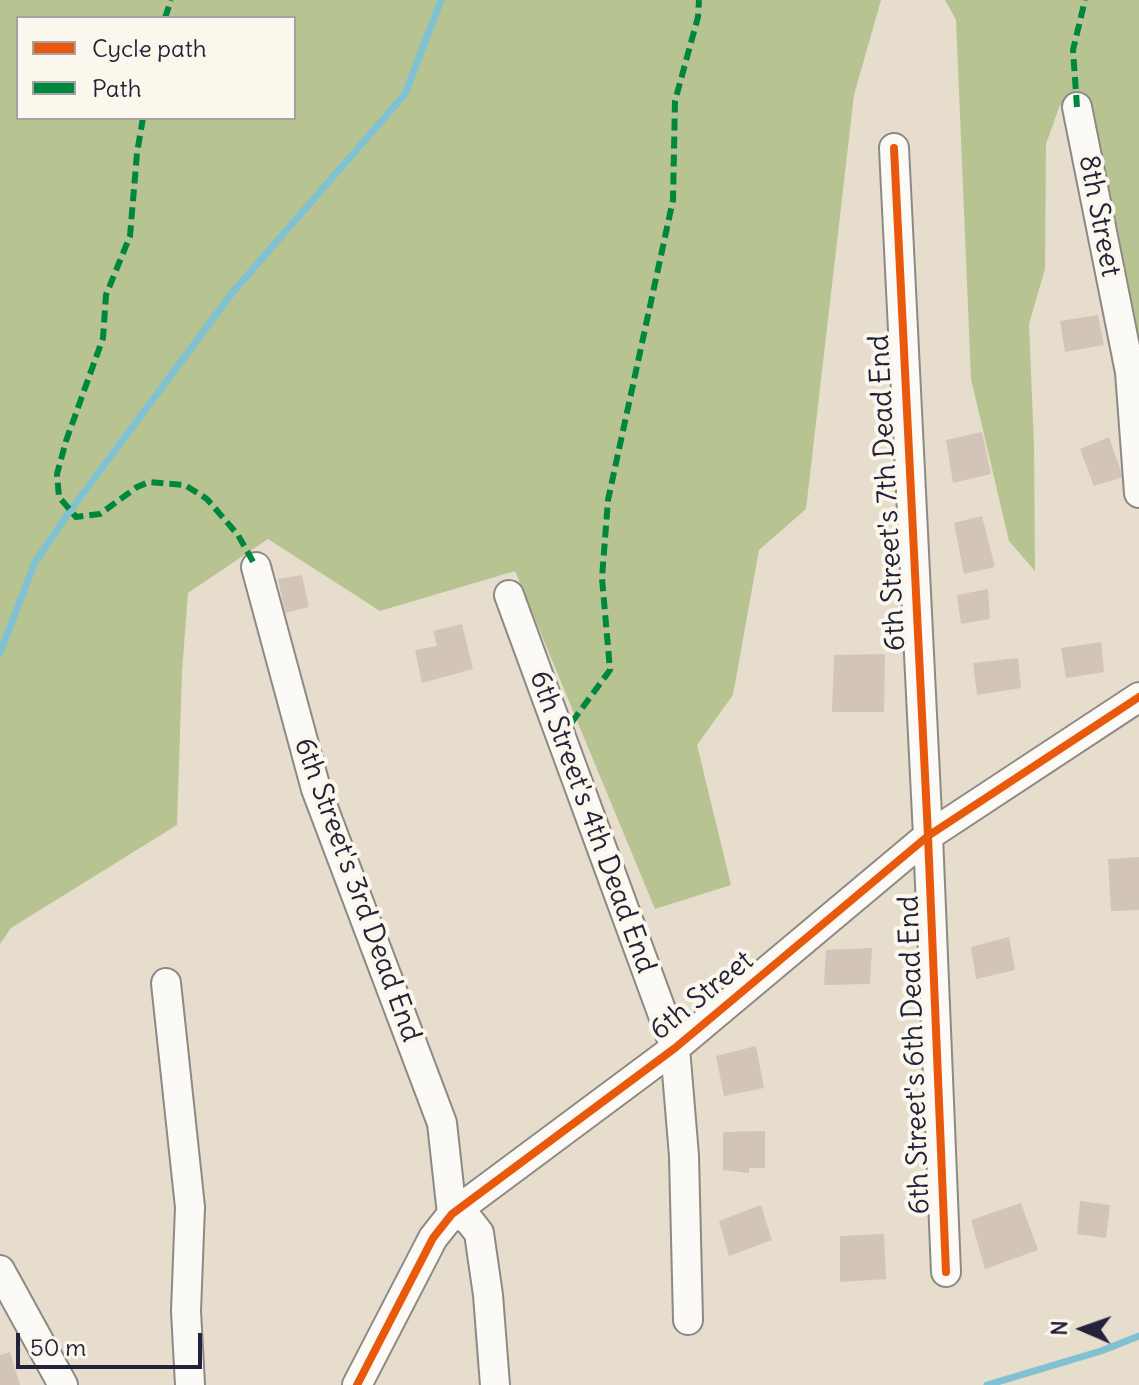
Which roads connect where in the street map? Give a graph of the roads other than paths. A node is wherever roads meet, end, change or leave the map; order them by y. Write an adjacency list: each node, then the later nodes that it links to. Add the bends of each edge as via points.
1 (1077, 107): 3 (street, 8th Street)
2 (894, 148): 8 (street, 6th Street's 7th Dead End)
3 (1135, 371): 4 (street, 8th Street)
4 (1139, 493)
5 (256, 567): 11 (street, 6th Street's 3rd Dead End, via 316,789 442,1123)
6 (509, 595): 10 (street, 6th Street's 4th Dead End)
7 (1139, 697): 8 (street, 6th Street)
8 (928, 836): 10 (street, 6th Street); 13 (street, 6th Street's 6th Dead End)
9 (166, 983): 16 (street, via 190,1207)
10 (675, 1048): 11 (street, 6th Street); 14 (street, 6th Street's 4th Dead End)
11 (452, 1214): 17 (street, 6th Street, via 433,1238); 18 (street, via 468,1219 479,1233)
12 (0, 1270): 15 (street)
13 (946, 1272)
14 (688, 1320)
15 (63, 1385)
16 (190, 1385)
17 (357, 1385)
18 (495, 1385)

